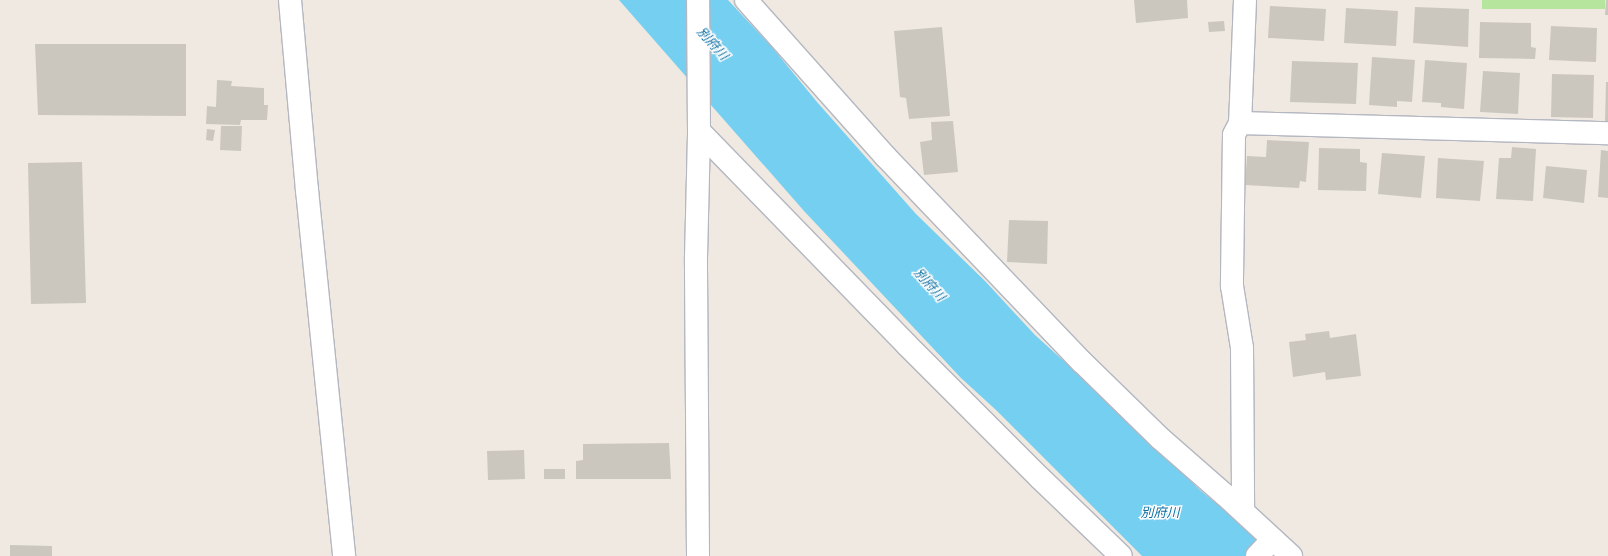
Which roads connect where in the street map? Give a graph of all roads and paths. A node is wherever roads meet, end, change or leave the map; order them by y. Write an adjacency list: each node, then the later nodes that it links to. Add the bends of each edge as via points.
1 (290, 0): 10 (street)
2 (698, 0): 6 (street)
3 (746, 0): 8 (street, via 885,156 1082,362 1161,439)
4 (1245, 0): 5 (street)
5 (1240, 123): 7 (street); 8 (street, via 1234,135 1232,286 1242,348)
6 (698, 125): 11 (street); 12 (street, via 907,345)
7 (1608, 133)
8 (1243, 511): 9 (street)
9 (1273, 539): 13 (street); 14 (street)
10 (344, 556)
11 (698, 556)
12 (1121, 556)
13 (1257, 556)
14 (1290, 556)

